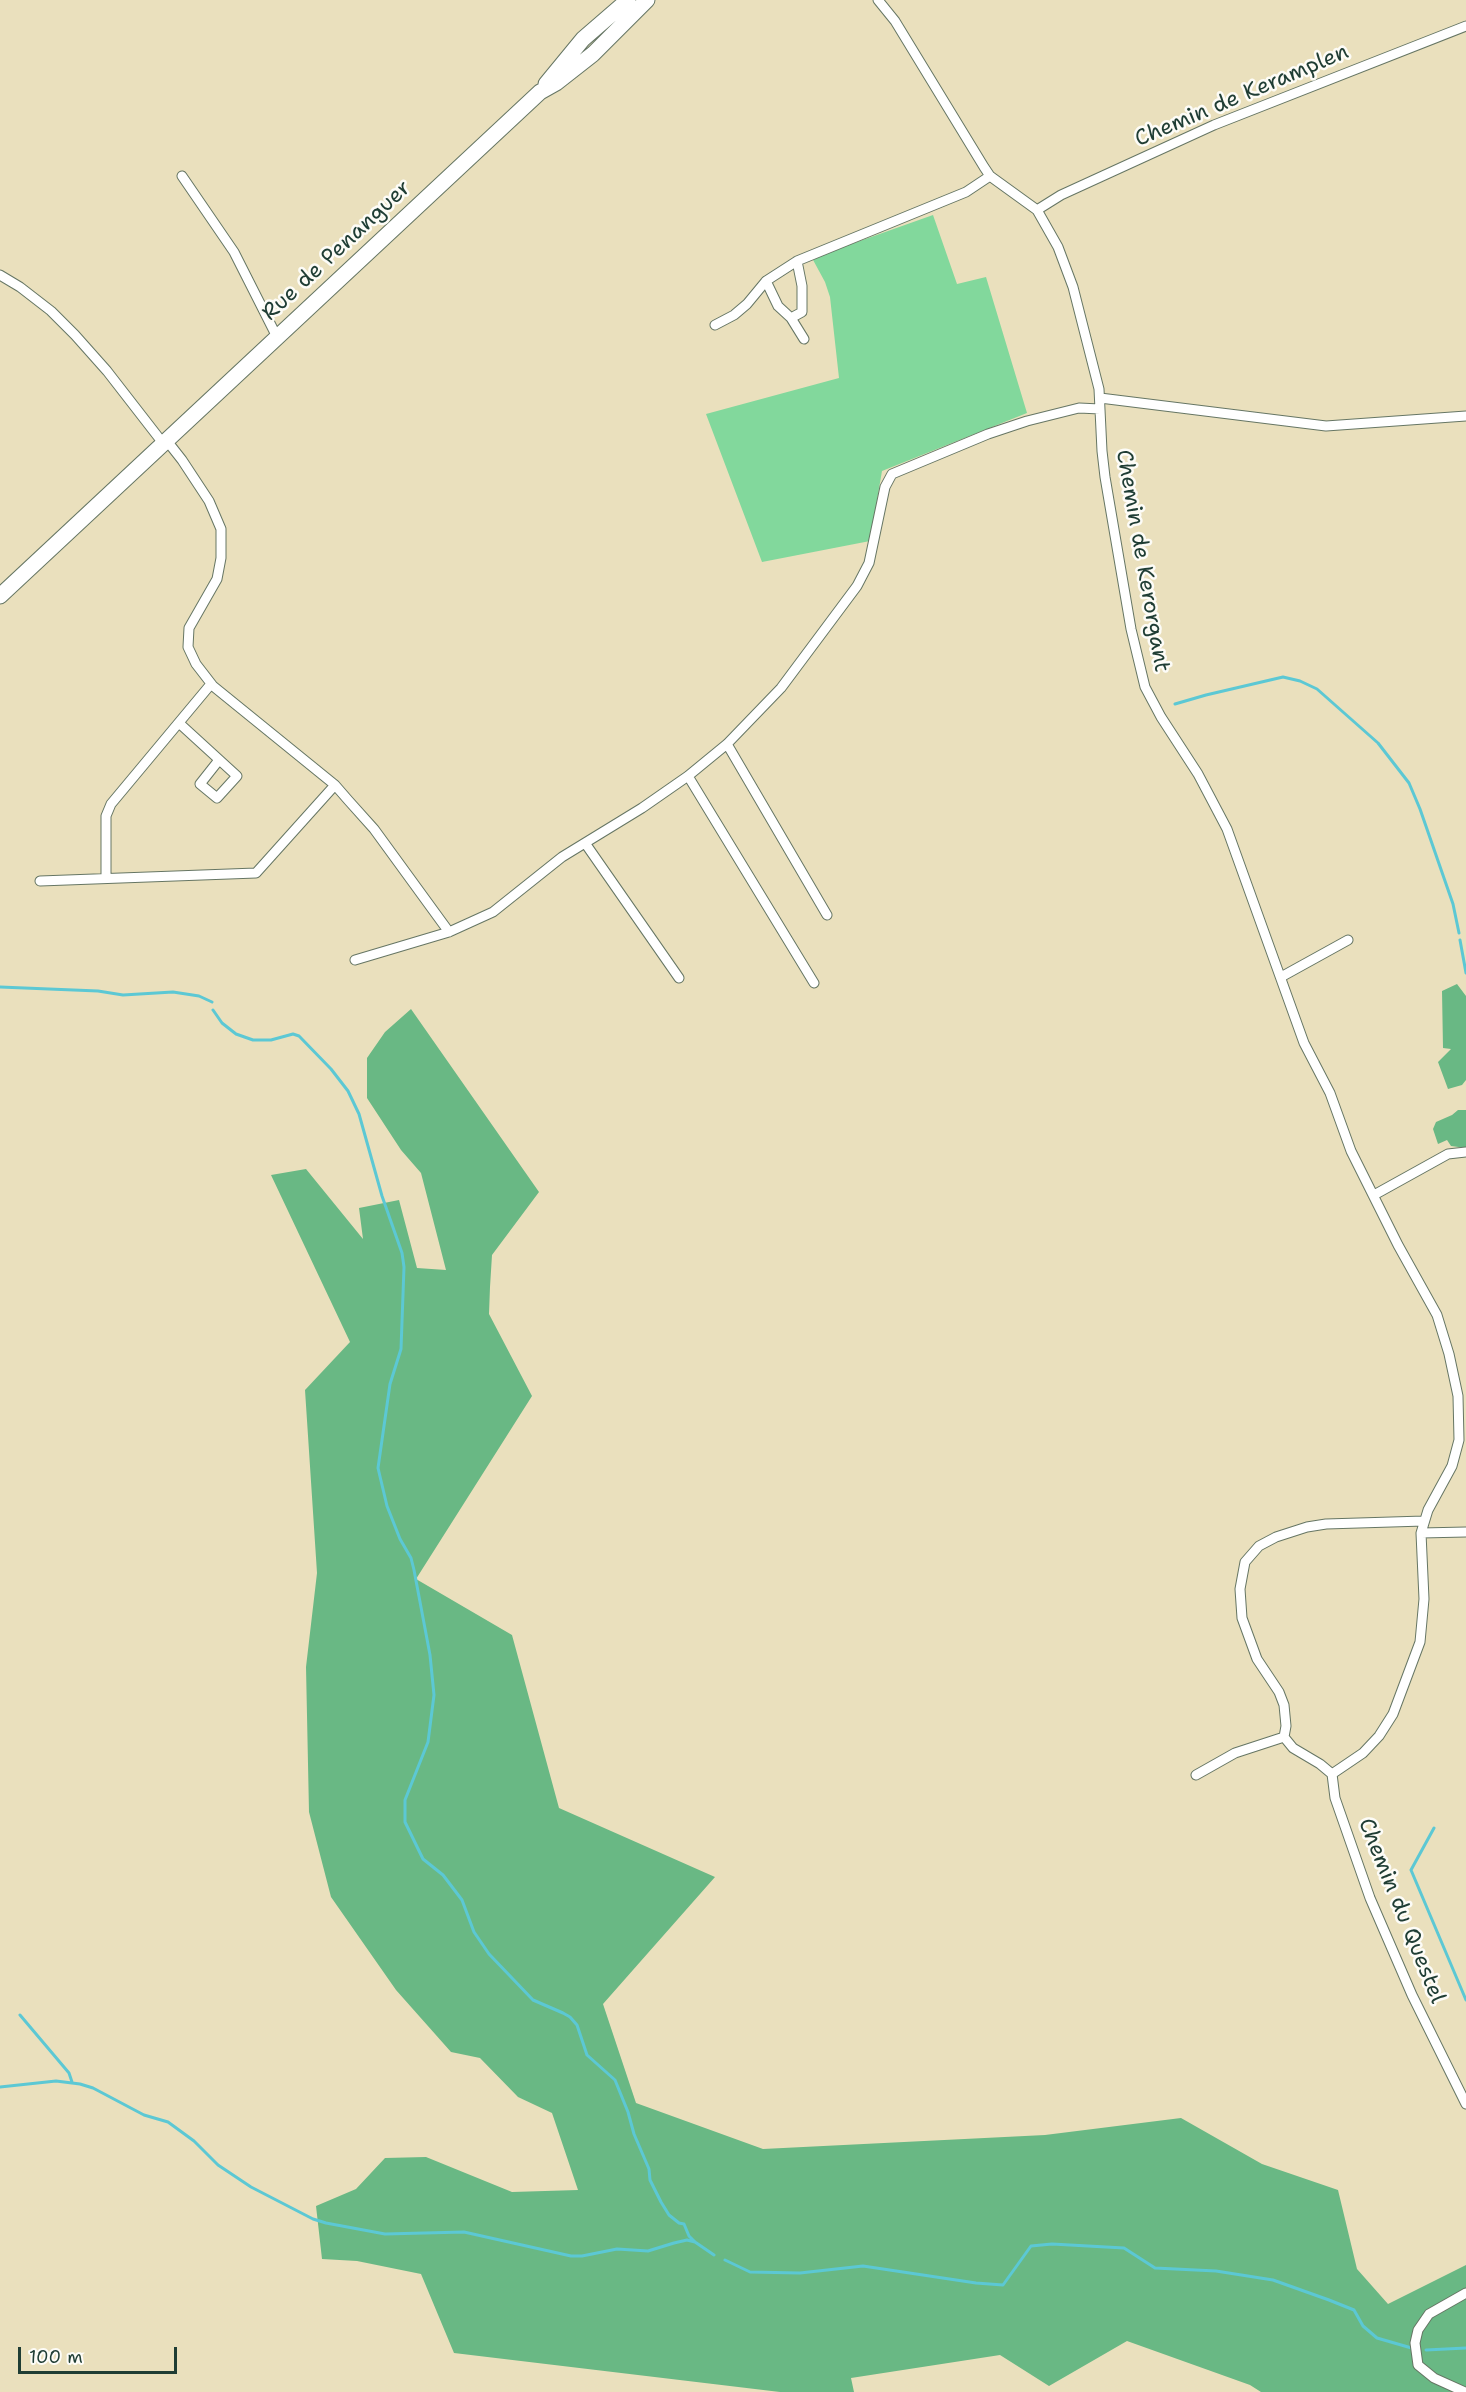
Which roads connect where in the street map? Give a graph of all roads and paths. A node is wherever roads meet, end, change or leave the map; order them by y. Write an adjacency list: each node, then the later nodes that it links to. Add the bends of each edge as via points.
1 (628, 0): 5 (main road, Rue de Penanguer, via 583,39)
2 (647, 0): 5 (main road, Rue de Penanguer, via 593,54)
3 (878, 0): 7 (street, via 895,21)
4 (1466, 26): 8 (street, Chemin de Keramplen, via 1214,125 1061,195)
5 (540, 92): 14 (main road, Rue de Penanguer)
6 (182, 176): 14 (street, via 234,252)
7 (990, 176): 8 (street); 9 (street, via 966,192)
8 (1037, 210): 16 (street, via 1055,240 1073,287)
9 (797, 261): 11 (street); 12 (street, via 802,312)
10 (0, 275): 19 (street, via 51,310)
11 (766, 280): 12 (street, via 778,306); 13 (street, via 747,304)
12 (790, 318): 15 (street)
13 (715, 325)
14 (277, 337): 19 (main road, Rue de Penanguer)
15 (804, 339)
16 (1100, 398): 17 (street); 18 (street, via 1326,426)
17 (1100, 409): 23 (street, via 1079,408 1027,421 892,474 885,487 870,564 857,586 782,688); 34 (street, Chemin de Kerorgant, via 1112,517 1145,687 1227,829)
18 (1466, 416)
19 (164, 442): 20 (main road, Rue de Penanguer); 21 (street, via 182,459 209,501 221,529 217,579 189,628 188,647)
20 (0, 596)
21 (211, 684): 22 (street); 26 (street)
22 (179, 723): 24 (street); 28 (street, via 111,804 106,816)
23 (726, 744): 25 (street); 30 (street)
24 (219, 760)
25 (688, 776): 27 (street); 36 (street)
26 (335, 785): 28 (street, via 256,873); 31 (street, via 374,829)
27 (585, 843): 31 (street, via 493,912); 35 (street)
28 (106, 878): 29 (street)
29 (40, 881)
30 (827, 915)
31 (448, 932): 33 (street)
32 (1348, 940): 34 (street)
33 (355, 960)
34 (1281, 977): 38 (street, Chemin de Kerorgant, via 1304,1042 1330,1093)
35 (679, 978)
36 (814, 983)
37 (1331, 1120): 38 (street)
38 (1342, 1128): 40 (street, Chemin de Kerorgant)
39 (1466, 1152): 40 (street, via 1448,1154)
40 (1374, 1195): 41 (street, via 1437,1315 1458,1395 1456,1452)
41 (1424, 1521): 43 (street); 44 (street, via 1307,1527 1259,1546 1245,1562 1240,1589 1242,1618 1257,1659 1284,1705)
42 (1466, 1532): 43 (street)
43 (1421, 1533): 45 (street, via 1422,1627 1411,1668 1393,1714 1379,1736 1363,1753)
44 (1284, 1737): 45 (street, via 1293,1748); 46 (street, via 1235,1753)
45 (1332, 1774): 47 (street, Chemin du Questel, via 1335,1798 1370,1898 1413,1995)
46 (1196, 1775)
47 (1463, 2090): 48 (street, Chemin du Questel)
48 (1466, 2104)
49 (1466, 2293): 50 (street, via 1429,2314 1415,2343 1418,2365 1434,2378)
50 (1465, 2392)

